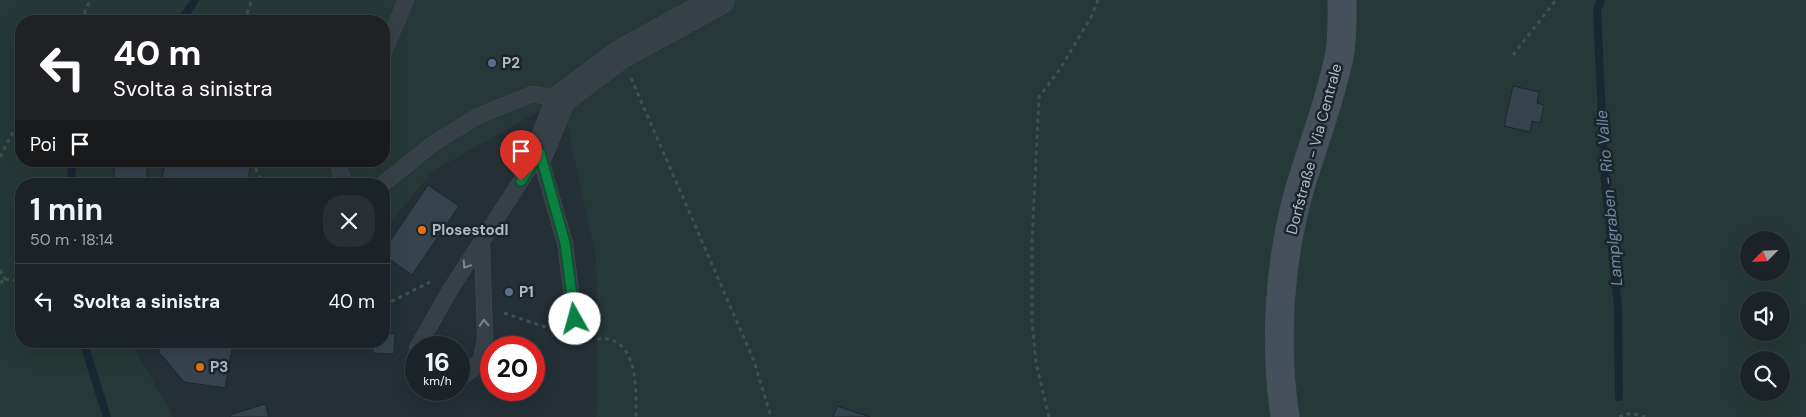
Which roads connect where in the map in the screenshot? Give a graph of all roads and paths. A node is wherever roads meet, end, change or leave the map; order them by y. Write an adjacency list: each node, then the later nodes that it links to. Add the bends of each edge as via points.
1 (90, 0): 8 (path)
2 (252, 0): 9 (path)
3 (406, 0): 10 (lane)
4 (720, 0): 11 (street)
5 (1098, 0): 31 (path, via 1060,70 1039,97 1032,241 1032,322 1036,363)
6 (1342, 0): 32 (street, Dorfstraße - Via Centrale, via 1339,56 1299,193 1286,252 1280,356)
7 (1556, 0): 12 (path)
8 (84, 15)
9 (246, 15)
10 (390, 38)
11 (621, 54): 13 (street); 30 (path, via 754,361)
12 (1513, 55)
13 (561, 99): 15 (street); 17 (lane, via 532,94 478,116 434,143)
14 (15, 128): 16 (path)
15 (540, 153): 18 (lane); 27 (lane, via 565,243)
16 (0, 157)
17 (390, 179)
18 (482, 241): 20 (lane, one-way to 20); 25 (lane)
19 (0, 270): 21 (path)
20 (458, 277): 24 (path, via 440,278); 26 (lane)
21 (5, 279): 22 (path); 23 (path)
22 (15, 280)
23 (0, 283)
24 (390, 301)
25 (483, 306): 27 (path); 28 (lane, one-way to 25, via 481,359 485,338)
26 (424, 336)
27 (577, 338): 29 (path, via 610,339 623,348 634,369)
28 (470, 371)
29 (636, 417)
30 (771, 417)
31 (1049, 417)
32 (1285, 417)
33 (1619, 417): 34 (path, via 1631,414)
34 (1645, 417)

